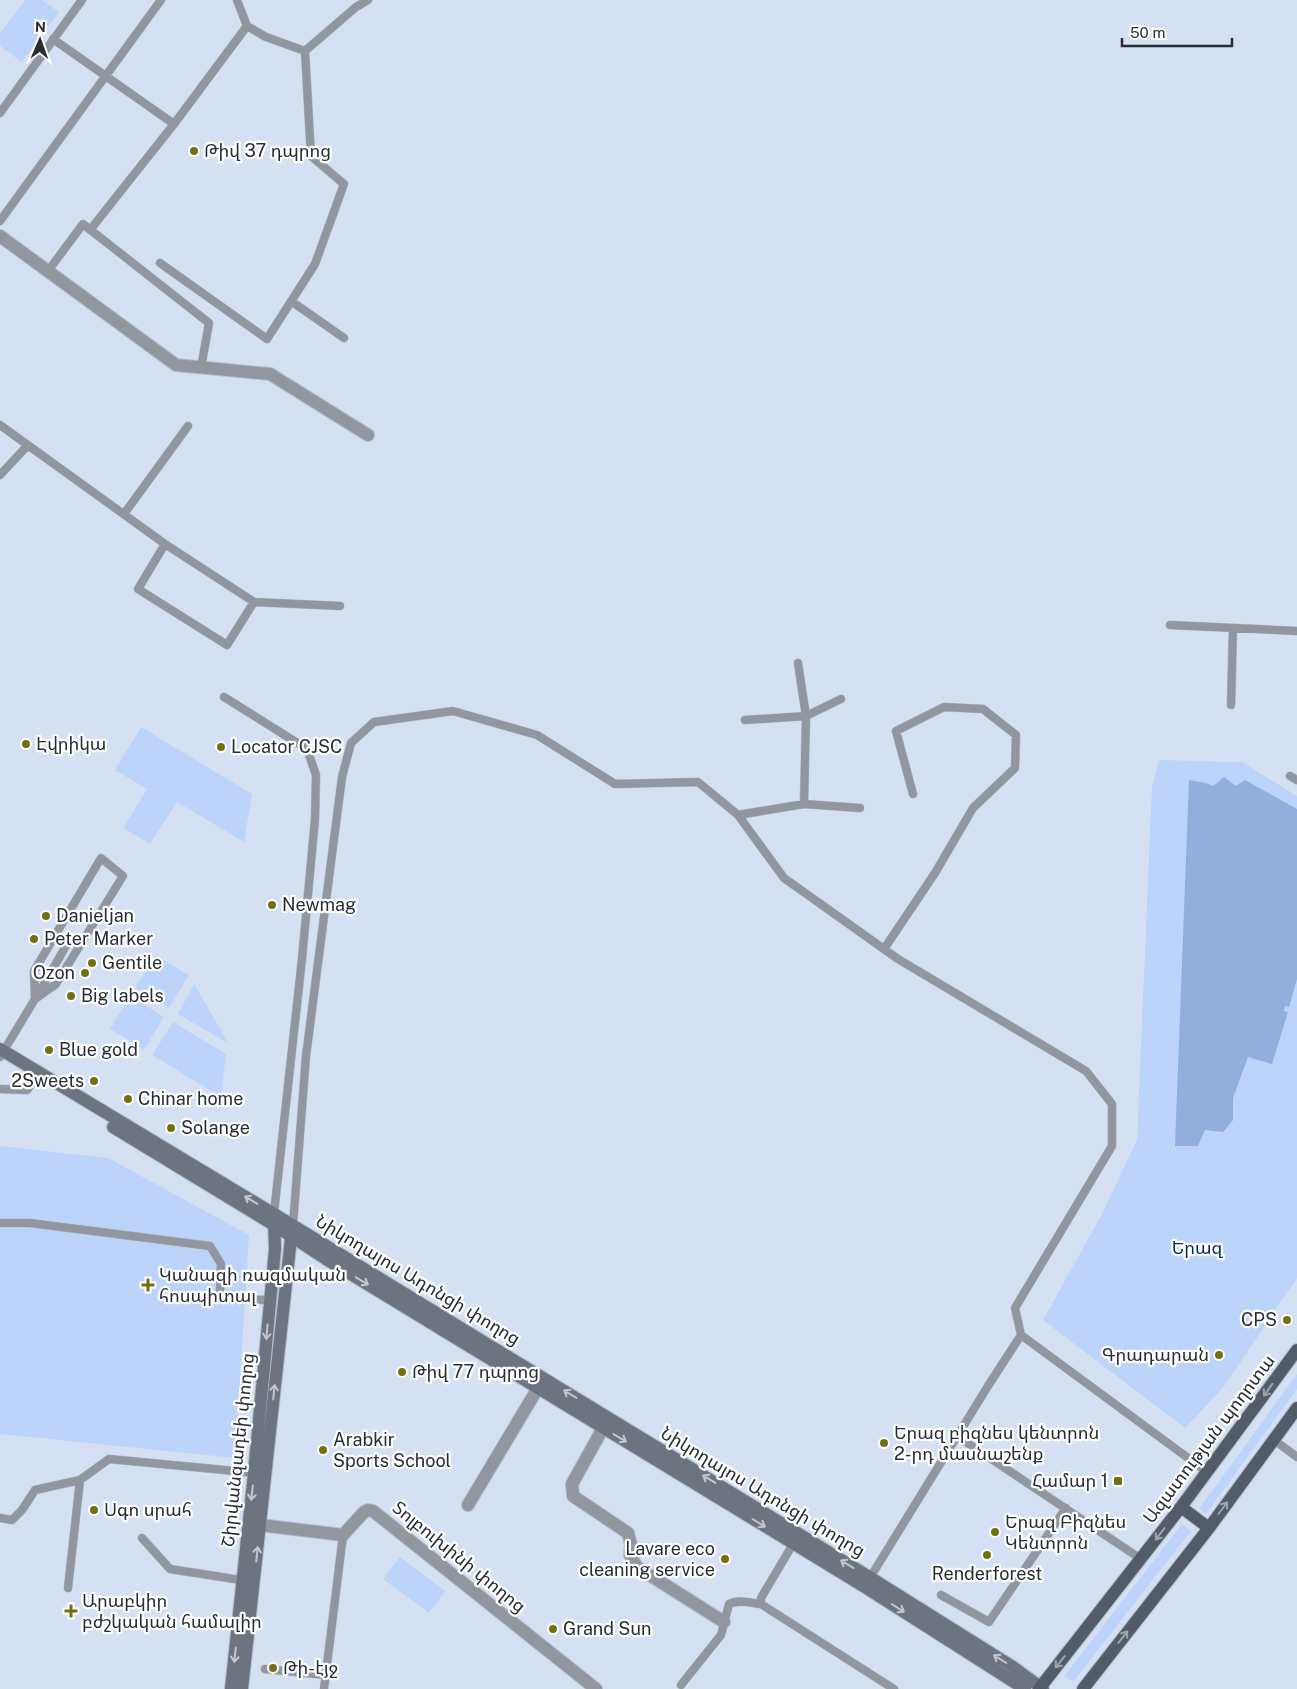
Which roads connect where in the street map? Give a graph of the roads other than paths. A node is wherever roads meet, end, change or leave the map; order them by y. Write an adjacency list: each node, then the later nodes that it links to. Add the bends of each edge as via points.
1 (82, 0): 6 (lane)
2 (161, 0): 8 (lane)
3 (237, 0): 5 (lane)
4 (368, 0): 7 (lane)
5 (247, 26): 7 (lane, via 266,37); 10 (lane)
6 (54, 39): 8 (lane); 9 (lane)
7 (306, 51): 16 (lane, via 311,156 344,184 315,264)
8 (106, 75): 10 (lane); 11 (lane)
9 (0, 113)
10 (174, 124): 12 (lane)
11 (0, 221)
12 (90, 230): 15 (lane, via 83,224); 18 (lane, via 209,323)
13 (0, 236): 15 (street)
14 (160, 263): 16 (lane, via 267,339)
15 (48, 271): 18 (street, via 176,365)
16 (291, 301): 17 (lane)
17 (344, 338)
18 (201, 368): 21 (street, via 270,374)
19 (0, 425): 22 (lane)
20 (188, 426): 24 (lane)
21 (368, 435)
22 (27, 446): 23 (lane); 24 (lane)
23 (0, 475)
24 (124, 514): 25 (lane)
25 (166, 544): 26 (lane); 26 (lane, via 138,589 227,645)
26 (254, 602): 27 (lane)
27 (340, 606)
28 (1170, 625): 29 (lane)
29 (1233, 628): 30 (lane); 34 (lane)
30 (1297, 630)
31 (798, 663): 35 (lane)
32 (224, 698): 47 (lane, via 307,749 316,775 302,959)
33 (841, 699): 35 (lane)
34 (1231, 705)
35 (806, 716): 36 (lane); 38 (lane)
36 (744, 720)
37 (912, 794): 42 (lane, via 896,731 944,706 983,709 1016,735 1015,768 973,808 935,874)
38 (804, 804): 39 (lane); 40 (lane)
39 (860, 808)
40 (738, 815): 42 (lane, via 784,878); 49 (lane, via 698,782 615,784 537,735 453,711 374,722 351,742 342,778 306,1056)
41 (66, 946): 43 (lane)
42 (884, 949): 51 (lane, via 1086,1071 1112,1104 1112,1146 1015,1308)
43 (35, 999): 43 (lane, via 56,984 122,876 101,858 34,971); 44 (lane)
44 (1, 1054): 45 (street, Նիկողայոս Ադոնցի փողոց); 47 (street, Նիկողայոս Ադոնցի փողոց, one-way to 44)
45 (35, 1079): 46 (lane, via 27,1090); 47 (street, Նիկողայոս Ադոնցի փողոց)
46 (0, 1089)
47 (274, 1219): 49 (street, Նիկողայոս Ադոնցի փողոց); 50 (street, Շիրվանզադեի փողոց)
48 (0, 1224): 50 (lane, via 30,1223 210,1246 221,1264 222,1299)
49 (292, 1231): 53 (street, Նիկողայոս Ադոնցի փողոց, one-way to 53); 60 (street, Շիրվանզադեի փողոց, one-way to 49); 73 (street, Նիկողայոս Ադոնցի փողոց, one-way to 49)
50 (270, 1300): 60 (street, Շիրվանզադեի փողոց, one-way to 60)
51 (1021, 1335): 56 (lane); 59 (lane)
52 (1297, 1350): 59 (main road, Ազատության պողոտա, one-way to 59)
53 (538, 1388): 55 (street, Նիկողայոս Ադոնցի փողոց); 62 (street)
54 (1297, 1408): 57 (main road)
55 (603, 1428): 70 (street, Նիկողայոս Ադոնցի փողոց, one-way to 70); 77 (street, via 572,1484 573,1496 628,1533 630,1555 637,1567)
56 (957, 1436): 64 (lane); 73 (lane)
57 (1274, 1440): 58 (lane); 67 (main road, one-way to 57)
58 (1297, 1457)
59 (1207, 1472): 63 (main road, Ազատության պողոտա)
60 (260, 1474): 61 (lane, via 110,1459); 66 (street, Շիրվանզադեի փողոց); 72 (street, Շիրվանզադեի փողոց, one-way to 72)
61 (80, 1480): 65 (lane, via 35,1490 12,1520); 74 (lane)
62 (468, 1505)
63 (1182, 1507): 67 (main road); 71 (main road, Ազատության պողոտա, one-way to 71)
64 (1066, 1508): 71 (lane); 75 (lane, via 989,1622)
65 (0, 1518)
66 (260, 1525): 68 (street); 72 (street, Շիրվանզադեի փողոց, one-way to 66)
67 (1209, 1528): 88 (main road, one-way to 67)
68 (343, 1535): 79 (lane); 85 (street, Տոլբուխինի փողոց, via 364,1512 373,1511)
69 (142, 1538): 72 (lane, via 170,1568)
70 (793, 1544): 73 (street, Նիկողայոս Ադոնցի փողոց); 76 (lane, via 761,1598)
71 (1141, 1559): 81 (main road, Ազատության պողոտա, one-way to 81)
72 (248, 1581): 82 (street, Շիրվանզադեի փողոց, one-way to 82); 83 (street, Շիրվանզադեի փողոց)
73 (868, 1583): 81 (street, Նիկողայոս Ադոնցի փողոց, one-way to 73, via 1013,1667); 87 (street, Նիկողայոս Ադոնցի փողոց, one-way to 87)
74 (68, 1588)
75 (941, 1595)
76 (761, 1604): 77 (lane, via 729,1604); 86 (lane)
77 (724, 1622): 80 (lane, via 721,1635)
78 (265, 1669): 79 (lane)
79 (326, 1675): 84 (lane)
80 (681, 1685)
81 (1041, 1688)
82 (231, 1689)
83 (242, 1689)
84 (324, 1689)
85 (596, 1689)
86 (894, 1689)
87 (1025, 1689)
88 (1083, 1689)

